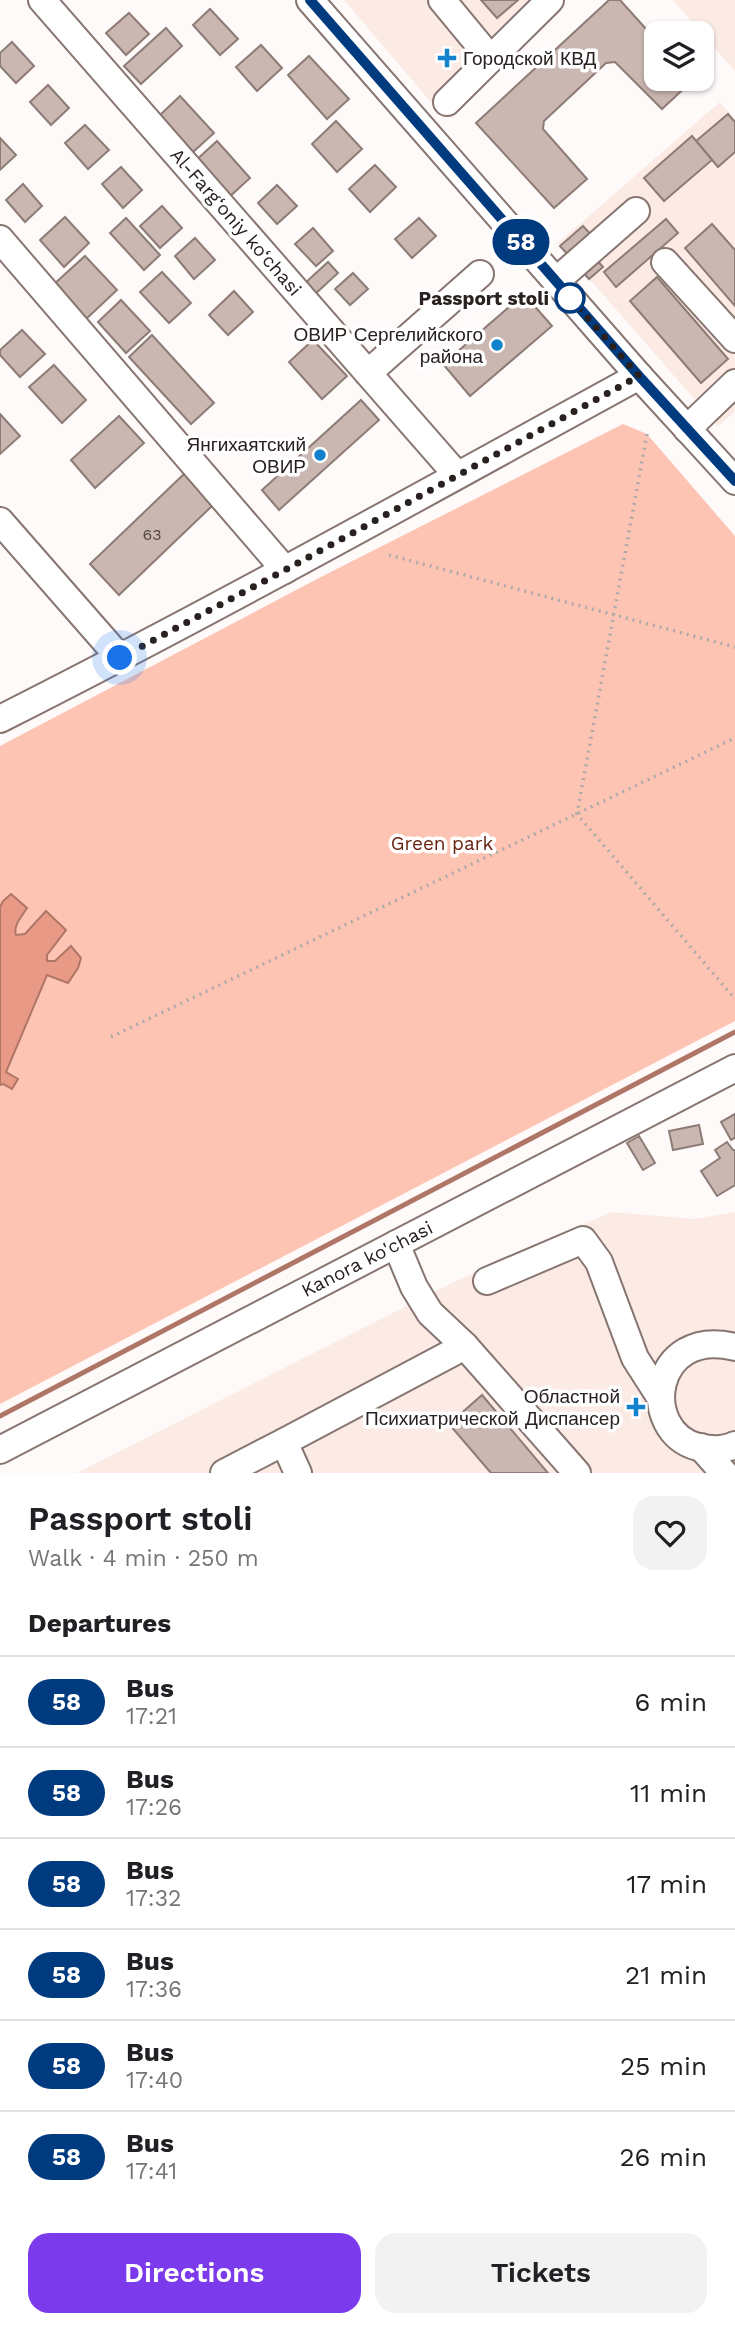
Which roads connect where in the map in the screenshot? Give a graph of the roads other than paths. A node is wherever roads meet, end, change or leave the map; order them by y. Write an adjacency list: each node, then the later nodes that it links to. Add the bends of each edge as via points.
1 (42, 0): 13 (street, Al-Farg‘oniy ko‘chasi)
2 (310, 0): 11 (street)
3 (442, 0): 5 (street)
4 (550, 0): 5 (street)
5 (490, 58): 6 (street)
6 (447, 102)
7 (636, 211): 11 (street)
8 (0, 239): 20 (street)
9 (665, 262): 12 (street)
10 (480, 274): 13 (street)
11 (556, 281): 14 (street)
12 (735, 339)
13 (368, 373): 17 (street, Al-Farg‘oniy ko‘chasi)
14 (639, 376): 16 (street); 17 (street)
15 (735, 383): 16 (street)
16 (687, 429): 18 (street)
17 (457, 475): 20 (street)
18 (735, 481)
19 (0, 522): 21 (street)
20 (285, 570): 21 (street)
21 (120, 658): 22 (street)
22 (0, 719)
23 (735, 1068): 24 (street, Kanora ko'chasi)
24 (396, 1244): 26 (street, via 430,1313); 30 (street, Kanora ko'chasi)
25 (487, 1282): 28 (street, via 583,1240 599,1262 635,1358)
26 (465, 1346): 29 (street); 34 (street)
27 (735, 1347): 28 (street, via 717,1342 695,1346 677,1357 664,1375)
28 (660, 1396): 31 (street, via 664,1416 675,1433 691,1445)
29 (284, 1442): 32 (street); 33 (street)
30 (0, 1450)
31 (723, 1453)
32 (225, 1473)
33 (298, 1473)
34 (577, 1473)

